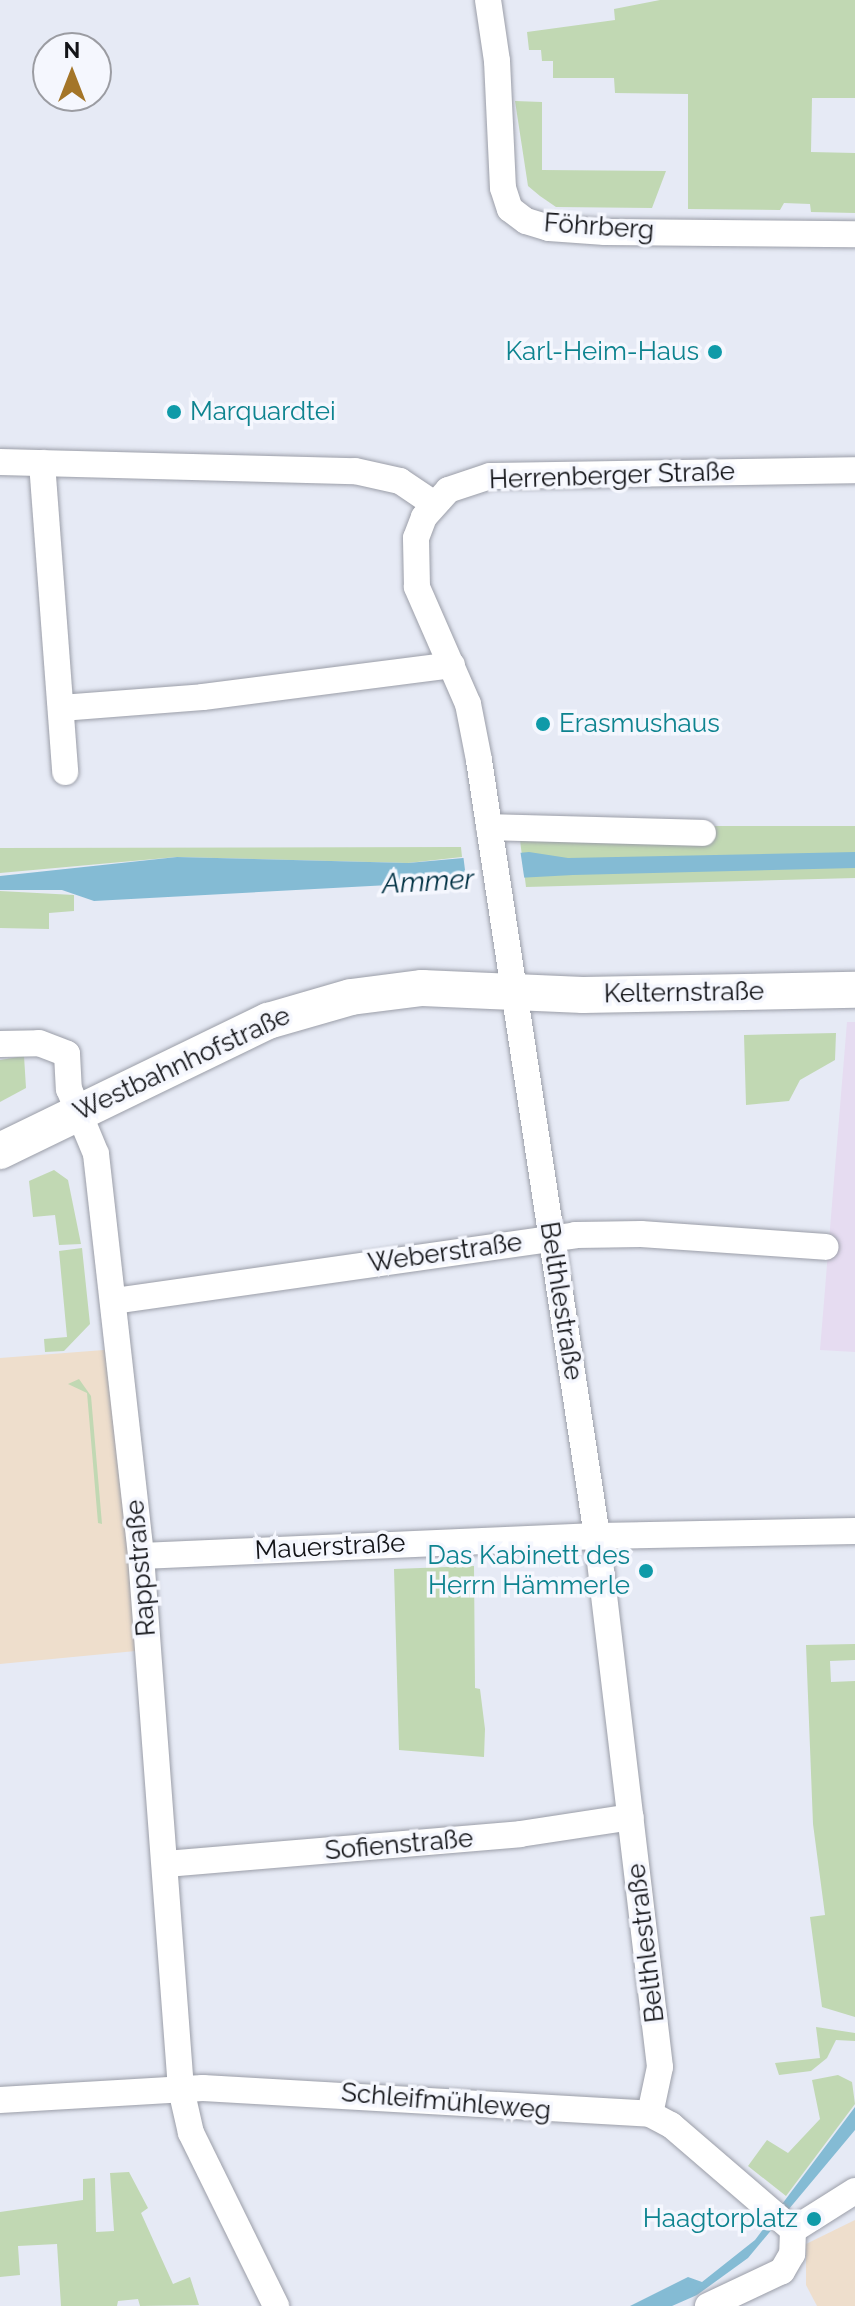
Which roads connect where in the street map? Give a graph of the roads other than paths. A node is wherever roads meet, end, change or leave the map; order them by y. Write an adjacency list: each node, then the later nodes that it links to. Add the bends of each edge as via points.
1 (488, 0): 2 (street, Föhrberg, via 497,61 503,188 510,209 526,221 605,232)
2 (855, 234)
3 (0, 462): 4 (street)
4 (42, 463): 6 (street, via 355,471 400,481); 8 (street)
5 (855, 470): 6 (street, Herrenberger Straße, via 490,476 448,490)
6 (433, 503): 7 (street, Belthlestraße, via 416,538 414,564 428,617)
7 (452, 665): 8 (street, via 203,697); 11 (street, Belthlestraße, via 468,704)
8 (61, 708): 9 (street)
9 (65, 772)
10 (703, 833): 11 (street)
11 (490, 836): 13 (street, Belthlestraße)
12 (855, 990): 13 (main road, Kelternstraße)
13 (514, 992): 15 (main road, Westbahnhofstraße, via 422,988 324,1003 268,1021); 17 (street, Belthlestraße)
14 (0, 1044): 15 (street, Rappstraße, via 39,1043 67,1054 66,1078)
15 (79, 1111): 16 (main road, Westbahnhofstraße); 19 (street, Rappstraße, via 96,1154)
16 (0, 1151)
17 (550, 1238): 18 (street, Weberstraße, via 641,1234); 19 (street, Weberstraße); 21 (street, Belthlestraße)
18 (826, 1247)
19 (114, 1301): 22 (street, Rappstraße)
20 (855, 1531): 21 (street, Mauerstraße)
21 (597, 1536): 22 (street, Mauerstraße); 23 (street, Belthlestraße)
22 (141, 1556): 24 (street, Rappstraße)
23 (631, 1817): 24 (street, Sofienstraße, via 520,1834); 27 (street, Belthlestraße, via 660,2067)
24 (166, 1864): 25 (street, Rappstraße)
25 (181, 2089): 26 (street, Schleifmühleweg); 27 (street, Schleifmühleweg, via 321,2092 601,2115); 30 (street, Rappstraße, via 191,2133)
26 (0, 2100)
27 (650, 2114): 29 (street, via 671,2125)
28 (855, 2191): 29 (street)
29 (793, 2230): 31 (street, via 792,2254 771,2279)
30 (276, 2306)
31 (708, 2306)

